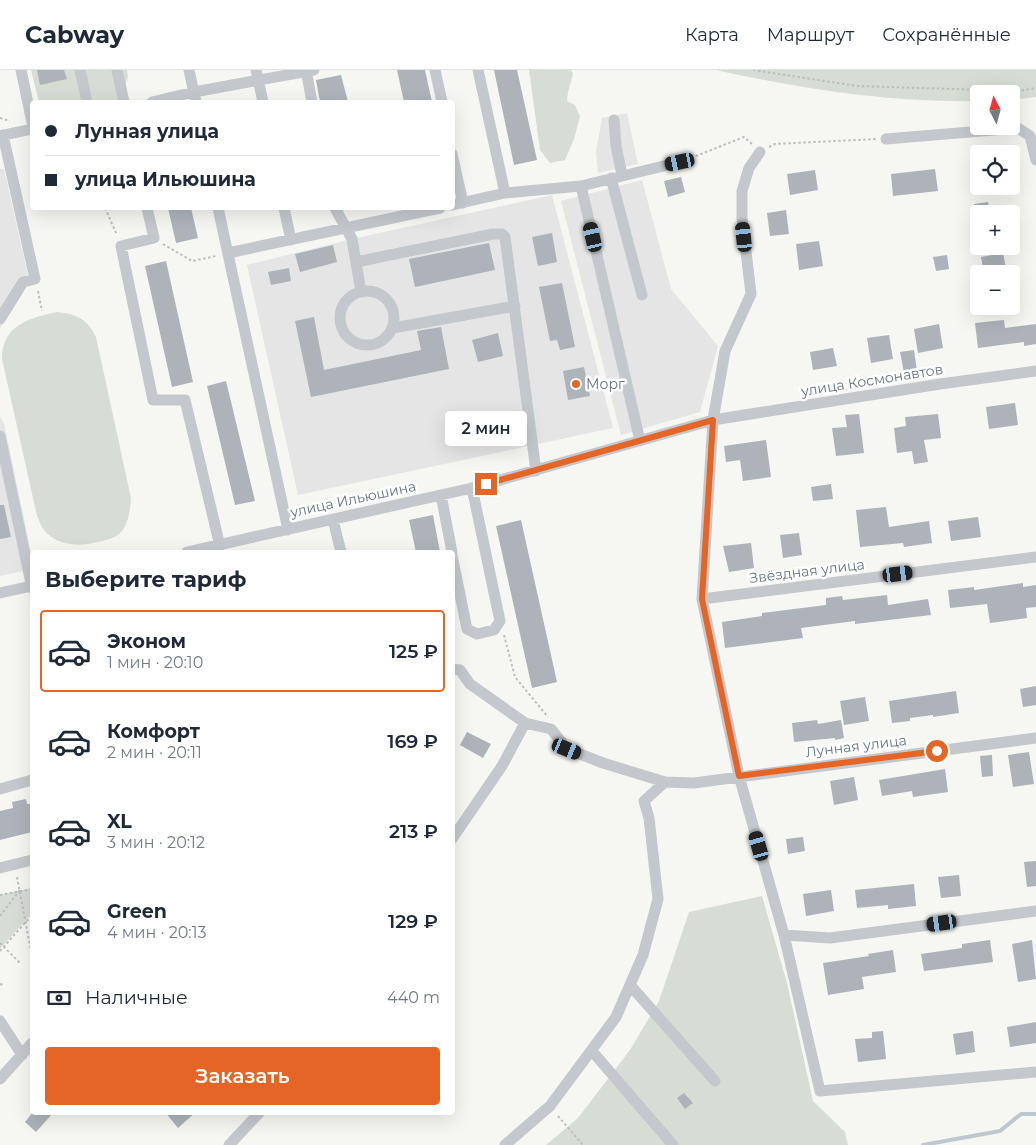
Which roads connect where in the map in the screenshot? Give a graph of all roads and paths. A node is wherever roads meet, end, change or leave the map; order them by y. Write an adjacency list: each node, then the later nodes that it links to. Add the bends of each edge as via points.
1 (21, 70): 20 (street)
2 (80, 70): 14 (street)
3 (118, 70): 15 (street)
4 (189, 70): 13 (street)
5 (435, 70): 19 (street)
6 (478, 70): 33 (street)
7 (753, 70): 11 (path, via 857,86)
8 (309, 71): 9 (street); 18 (street)
9 (257, 75): 13 (street); 17 (street)
10 (1036, 88): 12 (path)
11 (970, 90)
12 (1020, 91)
13 (195, 97): 16 (street)
14 (87, 100)
15 (124, 100)
16 (169, 100)
17 (263, 100)
18 (312, 100)
19 (442, 100)
20 (30, 113)
21 (614, 120): 30 (street)
22 (30, 129): 25 (street)
23 (1020, 129): 28 (street, via 1030,136)
24 (970, 132): 26 (street)
25 (1, 135): 47 (street)
26 (886, 139): 27 (path, via 774,144)
27 (760, 152): 29 (path, via 744,137); 55 (street, via 749,168 742,191 750,294 725,351)
28 (1036, 160)
29 (680, 162): 30 (street)
30 (617, 177): 32 (street); 49 (street)
31 (455, 179): 34 (street)
32 (581, 186): 33 (street); 57 (street)
33 (505, 193): 34 (street)
34 (458, 204)
35 (107, 210): 44 (path)
36 (148, 210): 42 (street)
37 (218, 210): 45 (street, улица Ильюшина)
38 (284, 210): 43 (street)
39 (336, 210): 41 (street)
40 (430, 210): 41 (street)
41 (346, 227): 43 (street); 46 (street)
42 (154, 238): 44 (street); 45 (path, via 192,261)
43 (291, 240): 45 (street)
44 (121, 246): 63 (street, via 153,400 185,400)
45 (228, 253): 62 (street, улица Ильюшина)
46 (356, 262): 48 (street); 50 (street, via 502,234)
47 (35, 279): 51 (path); 52 (street, via 23,282)
48 (361, 292): 53 (street, via 376,292 387,300 394,315); 53 (street, via 342,306 341,327 347,337 356,343 371,345 381,342)
49 (642, 295)
50 (515, 306): 53 (street); 58 (street)
51 (42, 311)
52 (0, 319)
53 (393, 328)
54 (1036, 371): 55 (street, улица Космонавтов)
55 (713, 420): 57 (street, улица Ильюшина); 72 (street)
56 (0, 436): 69 (street)
57 (640, 441): 58 (street, улица Ильюшина)
58 (536, 471): 59 (street, улица Ильюшина)
59 (472, 488): 60 (street, улица Ильюшина); 73 (street)
60 (441, 495): 61 (street, улица Ильюшина); 66 (street)
61 (333, 520): 62 (street, улица Ильюшина); 65 (street)
62 (288, 530): 63 (street)
63 (220, 546): 64 (street)
64 (198, 550)
65 (340, 550)
66 (451, 550)
67 (1036, 557): 72 (street, Звёздная улица)
68 (455, 569): 73 (street, via 467,629 477,634 494,630)
69 (30, 578)
70 (30, 587): 71 (street)
71 (0, 593)
72 (702, 599): 78 (street)
73 (500, 622): 76 (path, via 516,677 548,715)
74 (455, 669): 75 (street, via 460,670 470,684)
75 (525, 723): 76 (street); 82 (street, via 502,766)
76 (551, 729): 80 (street, Лунная улица, via 567,749 603,764)
77 (1036, 738): 78 (street, Лунная улица)
78 (739, 776): 80 (street, Лунная улица, via 694,783); 93 (street)
79 (30, 781): 81 (street)
80 (665, 782): 99 (street, via 644,801 649,818 658,900 643,954)
81 (0, 789)
82 (455, 834)
83 (30, 861): 84 (street)
84 (14, 865): 85 (street); 87 (path)
85 (0, 868)
86 (30, 888): 87 (path)
87 (20, 890): 88 (path); 90 (path); 92 (path)
88 (0, 894)
89 (1036, 911): 93 (street, via 830,938)
90 (0, 916)
91 (30, 918): 92 (path)
92 (26, 923): 95 (path); 96 (path)
93 (784, 935): 104 (street, via 820,1091)
94 (0, 943): 96 (path)
95 (30, 945)
96 (4, 947): 97 (path); 98 (path)
97 (0, 951)
98 (21, 964)
99 (630, 985): 102 (street, via 616,1017); 106 (street)
100 (0, 1022): 103 (street)
101 (30, 1045): 103 (street)
102 (592, 1051): 107 (street); 112 (street)
103 (22, 1055): 105 (street)
104 (1036, 1072)
105 (0, 1079)
106 (715, 1081)
107 (550, 1106): 110 (street); 111 (path)
108 (257, 1115): 109 (street)
109 (229, 1145)
110 (505, 1145)
111 (584, 1145)
112 (673, 1145)

